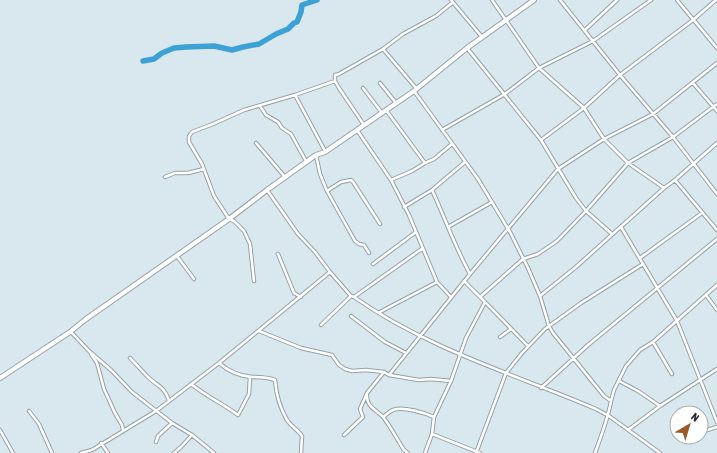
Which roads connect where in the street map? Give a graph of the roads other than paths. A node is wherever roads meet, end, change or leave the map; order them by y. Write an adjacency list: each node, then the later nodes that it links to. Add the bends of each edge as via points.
1 (492, 0): 9 (street)
2 (534, 0): 9 (street)
3 (560, 0): 11 (street)
4 (617, 0): 11 (street)
5 (651, 0): 13 (street)
6 (677, 0): 10 (street)
7 (716, 0): 10 (street)
8 (452, 2): 12 (street); 16 (street, via 436,16 403,34)
9 (506, 20): 12 (street); 18 (street)
10 (693, 20): 15 (street); 19 (street)
11 (585, 30): 13 (street)
12 (482, 37): 14 (street)
13 (593, 41): 18 (street); 19 (street)
14 (468, 48): 24 (street); 25 (street)
15 (717, 48)
16 (383, 49): 20 (street, via 335,75); 24 (street)
17 (717, 63): 22 (street)
18 (539, 68): 25 (street); 31 (street)
19 (620, 75): 31 (street); 34 (street)
20 (335, 80): 26 (street); 35 (street)
21 (380, 83): 27 (street)
22 (693, 83): 30 (street); 34 (street)
23 (363, 88): 33 (street)
24 (415, 89): 27 (street); 37 (street)
25 (505, 94): 37 (street); 39 (street)
26 (295, 95): 29 (street); 44 (street)
27 (396, 104): 33 (street)
28 (717, 104): 30 (street)
29 (260, 106): 46 (street, via 266,115 291,134); 52 (street, via 192,132 189,142)
30 (714, 107): 32 (street); 38 (street)
31 (584, 108): 39 (street); 40 (street)
32 (717, 111)
33 (384, 112): 35 (street); 48 (street)
34 (653, 114): 38 (street); 40 (street)
35 (364, 125): 36 (street)
36 (356, 130): 44 (street); 55 (street)
37 (442, 130): 43 (street)
38 (673, 137): 49 (street); 50 (street)
39 (541, 140): 51 (street)
40 (604, 140): 49 (street); 51 (street)
41 (256, 143): 54 (street)
42 (717, 143): 50 (street)
43 (452, 144): 47 (street); 48 (street, via 434,159)
44 (325, 152): 45 (street)
45 (316, 155): 46 (street); 60 (street)
46 (306, 161): 54 (street)
47 (465, 162): 59 (street); 62 (street)
48 (424, 163): 55 (street, via 412,172)
49 (628, 163): 57 (street); 64 (street)
50 (693, 163): 56 (street); 61 (street)
51 (558, 169): 64 (street); 70 (street)
52 (204, 170): 53 (street, via 188,174 175,173); 66 (street, via 214,196)
53 (165, 177)
54 (285, 177): 58 (street)
55 (391, 180): 63 (street)
56 (675, 180): 57 (street); 65 (street)
57 (664, 188): 69 (street)
58 (267, 190): 66 (street); 83 (street, via 298,234)
59 (432, 190): 63 (street); 68 (street)
60 (327, 191): 67 (street, via 341,182 351,180); 76 (street, via 355,241 364,245)
61 (717, 194)
62 (492, 202): 68 (street); 70 (street)
63 (404, 207): 72 (street)
64 (586, 211): 73 (street); 80 (street, via 557,241 538,254)
65 (702, 213): 71 (street); 79 (street)
66 (229, 219): 78 (street); 86 (street, via 244,231 250,244)
67 (380, 224)
68 (448, 227): 84 (street, via 459,256)
69 (621, 227): 73 (street); 79 (street)
70 (508, 228): 80 (street); 84 (street)
71 (717, 230)
72 (416, 232): 75 (street); 81 (street)
73 (612, 234): 93 (street)
74 (717, 239): 90 (street)
75 (423, 248): 88 (street); 95 (street)
76 (369, 253)
77 (278, 254): 94 (street, via 294,293)
78 (177, 256): 85 (street); 107 (street)
79 (640, 258): 82 (street)
80 (523, 260): 93 (street); 97 (street)
81 (374, 264)
82 (643, 264): 90 (street); 104 (street)
83 (330, 272): 92 (street); 94 (street)
84 (470, 274): 87 (street)
85 (194, 279)
86 (254, 281)
87 (464, 281): 96 (street); 97 (street)
88 (437, 282): 96 (street); 100 (street)
89 (717, 285): 91 (street)
90 (657, 288): 102 (street); 116 (street)
91 (706, 295): 99 (street); 102 (street)
92 (350, 296): 95 (street); 103 (street)
93 (540, 296): 104 (street)
94 (301, 297): 106 (street)
95 (354, 297): 100 (street)
96 (451, 297): 108 (street)
97 (480, 297): 98 (street)
98 (485, 302): 105 (street); 114 (street)
99 (717, 310)
100 (379, 312): 108 (street)
101 (351, 316): 113 (street, via 385,342)
102 (677, 321): 110 (street); 125 (street)
103 (321, 325)
104 (549, 326): 111 (street); 116 (street)
105 (511, 329): 109 (street); 111 (street)
106 (259, 331): 117 (street); 119 (street, via 301,348 332,355 345,369)
107 (70, 332): 112 (street); 124 (street)
108 (419, 336): 113 (street); 114 (street)
109 (500, 337)
110 (653, 342): 121 (street); 126 (street, via 640,350 626,366)
111 (528, 346): 120 (street)
112 (89, 351): 135 (street); 142 (street, via 97,363 104,389)
113 (406, 353): 122 (street)
114 (460, 355): 120 (street); 127 (street)
115 (130, 358): 131 (street, via 166,391)
116 (573, 359): 129 (street); 132 (street)
117 (219, 363): 123 (street, via 227,370); 128 (street)
118 (717, 369): 125 (street)
119 (384, 372): 122 (street); 130 (street)
120 (506, 373): 129 (street); 158 (street)
121 (672, 374)
122 (389, 375): 127 (street, via 419,380)
123 (250, 377): 128 (street, via 249,394 238,415 204,395); 155 (street, via 275,380 283,411 302,436)
124 (0, 378)
125 (701, 379): 133 (street); 139 (street)
126 (619, 380): 132 (street); 133 (street)
127 (451, 381): 138 (street)
128 (192, 384): 131 (street)
129 (541, 388): 136 (street)
130 (367, 393): 137 (street, via 366,400); 146 (street, via 360,409 363,417)
131 (169, 400): 135 (street)
132 (611, 401): 136 (street)
133 (660, 406): 143 (street)
134 (29, 411): 150 (street, via 39,424)
135 (156, 411): 140 (street); 142 (street)
136 (609, 416): 143 (street); 159 (street)
137 (383, 417): 138 (street, via 394,409 400,409); 156 (street)
138 (434, 418): 144 (street)
139 (717, 422)
140 (172, 423): 145 (street); 147 (street, via 158,436)
141 (0, 430): 149 (street)
142 (123, 430): 148 (street)
143 (628, 430): 160 (street)
144 (432, 434): 157 (street); 158 (street)
145 (192, 435): 153 (street); 154 (street)
146 (344, 435)
147 (156, 442)
148 (101, 443): 151 (street, via 92,450); 152 (street)
149 (13, 453)
150 (52, 453)
151 (82, 453)
152 (108, 453)
153 (174, 453)
154 (214, 453)
155 (301, 453)
156 (408, 453)
157 (425, 453)
158 (478, 453)
159 (595, 453)
160 (660, 453)

